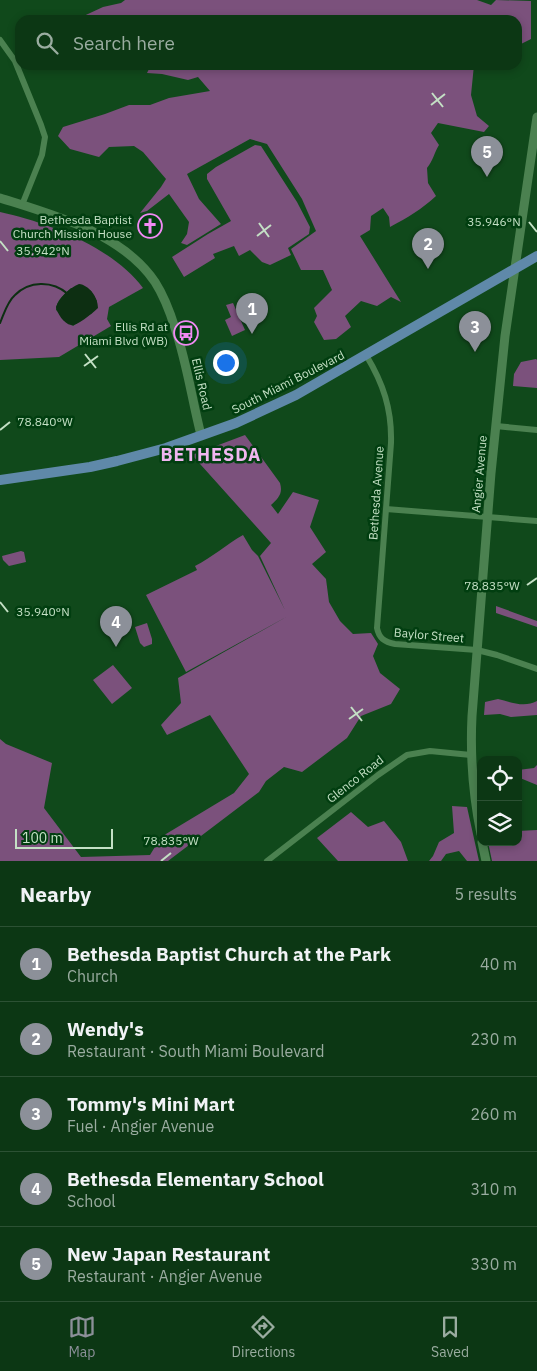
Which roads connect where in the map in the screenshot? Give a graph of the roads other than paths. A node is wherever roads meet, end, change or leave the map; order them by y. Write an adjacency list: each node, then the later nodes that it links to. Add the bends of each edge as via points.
1 (0, 40): 2 (street)
2 (15, 63)
3 (18, 70): 6 (street, via 45,137 42,155)
4 (537, 124): 8 (street, Angier Avenue)
5 (0, 198): 6 (street, Ellis Road)
6 (22, 205): 12 (street, Ellis Road, via 80,225 118,246 150,275 165,300 175,328)
7 (537, 256): 8 (main road, South Miami Boulevard)
8 (514, 268): 9 (main road, South Miami Boulevard); 10 (street, Angier Avenue)
9 (366, 355): 12 (main road, South Miami Boulevard, via 277,404); 14 (street, Bethesda Avenue, via 390,410 392,432)
10 (496, 426): 11 (street); 15 (street, Angier Avenue)
11 (537, 430)
12 (201, 435): 13 (main road, South Miami Boulevard, via 117,461)
13 (0, 480)
14 (386, 509): 15 (street); 17 (street, Bethesda Avenue, via 377,628)
15 (488, 518): 16 (street); 18 (street, Angier Avenue)
16 (537, 521)
17 (380, 637): 18 (street, Baylor Street, via 395,644)
18 (477, 650): 19 (street, Baylor Street); 20 (street, Angier Avenue)
19 (537, 669)
20 (471, 755): 21 (street, Angier Avenue); 23 (street, Glenco Road, via 430,751 407,755)
21 (477, 812)
22 (483, 846): 24 (street)
23 (266, 861)
24 (486, 861)

